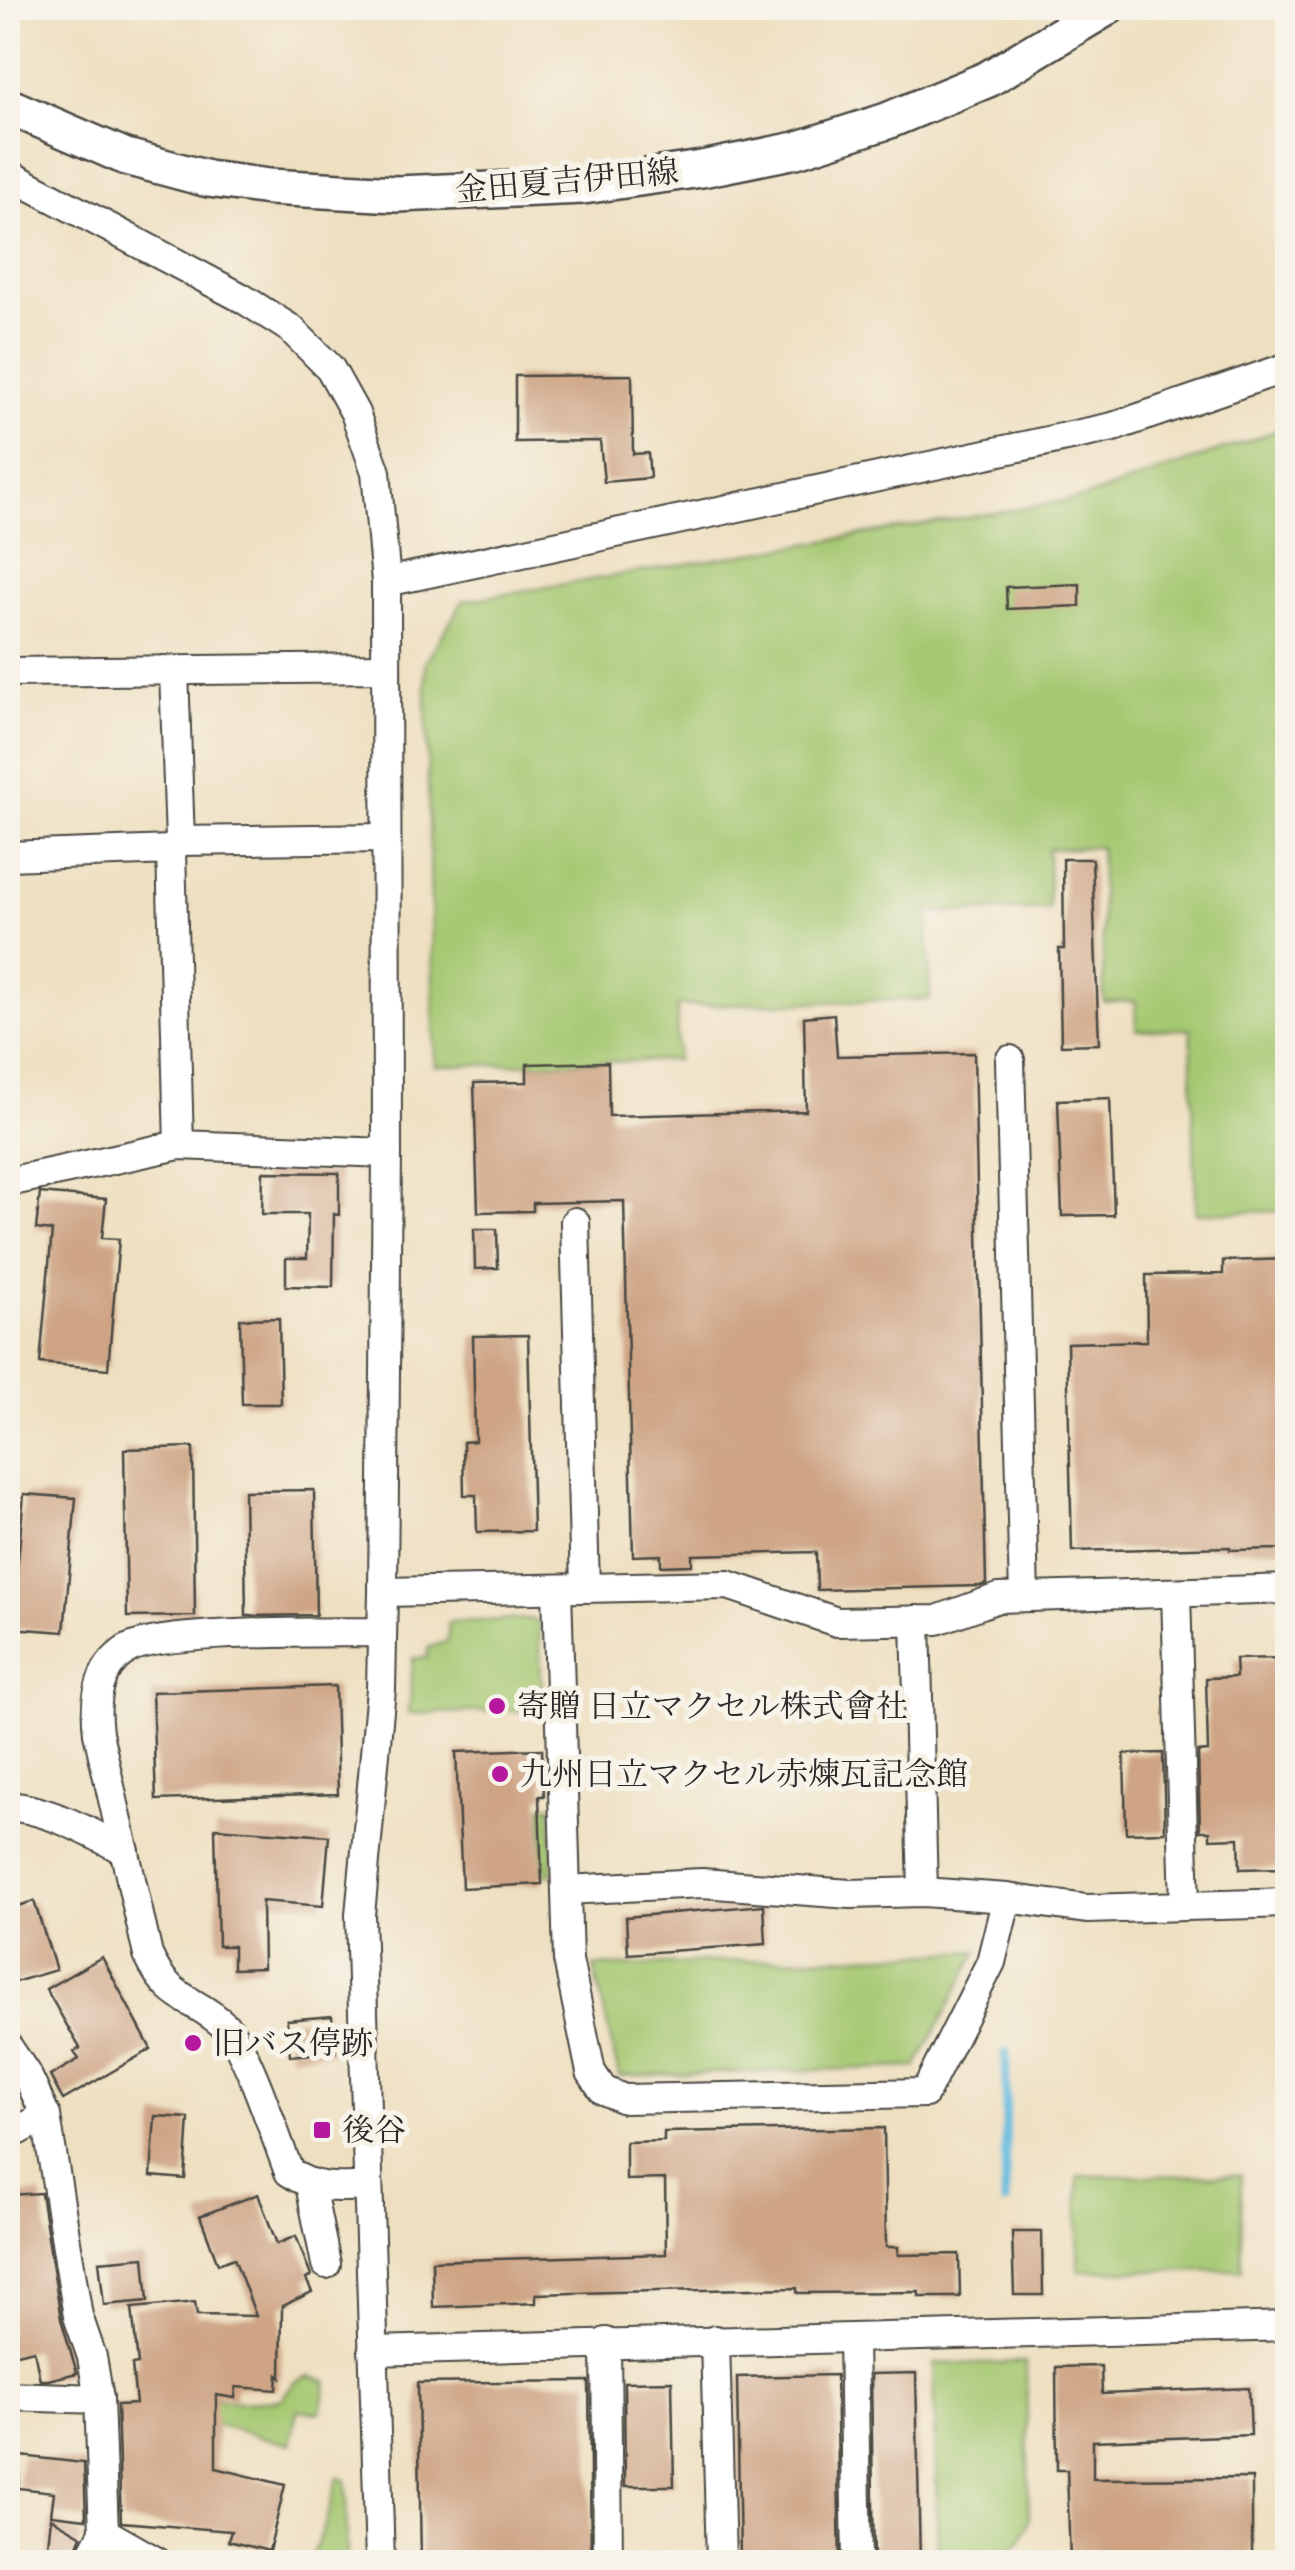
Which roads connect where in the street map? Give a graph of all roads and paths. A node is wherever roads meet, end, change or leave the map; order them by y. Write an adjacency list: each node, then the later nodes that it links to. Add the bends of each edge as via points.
1 (1106, 8): 2 (main road, 金田夏吉伊田線, via 988,80 887,121 796,150 582,186 396,194 208,180 126,157)
2 (8, 106)
3 (8, 174): 5 (street, via 242,298 291,329 330,368 376,472)
4 (1288, 368): 5 (street, via 1113,427)
5 (386, 582): 6 (street)
6 (386, 668): 7 (street); 9 (street)
7 (174, 670): 8 (street); 10 (street)
8 (8, 672)
9 (386, 838): 10 (street); 14 (street)
10 (176, 845): 11 (street); 13 (street)
11 (8, 856)
12 (1010, 1060): 21 (street)
13 (178, 1144): 14 (street); 15 (street)
14 (387, 1152): 19 (street)
15 (8, 1182)
16 (575, 1222): 17 (street)
17 (571, 1588): 19 (street); 22 (street, via 728,1585 837,1622); 26 (street)
18 (1288, 1590): 20 (street)
19 (383, 1592): 23 (street)
20 (1176, 1593): 21 (street); 30 (street)
21 (1024, 1598): 22 (street, via 998,1598 937,1620)
22 (916, 1620): 27 (street)
23 (382, 1632): 25 (street, via 192,1637 126,1650 112,1662 95,1701); 35 (street, via 360,1915)
24 (8, 1806): 25 (street)
25 (125, 1851): 34 (street, via 156,1972 179,1997 229,2030 290,2172)
26 (566, 1890): 27 (street, via 702,1883); 28 (street, via 568,1960 591,2072 603,2090 624,2099 925,2093 991,1962)
27 (923, 1892): 28 (street)
28 (1007, 1898): 30 (street, via 1086,1910)
29 (1288, 1903): 30 (street)
30 (1185, 1906)
31 (8, 2047): 32 (street)
32 (46, 2116): 33 (street); 43 (street, via 78,2316)
33 (8, 2136)
34 (310, 2184): 35 (street); 36 (street)
35 (367, 2186): 41 (street)
36 (326, 2264)
37 (1288, 2326): 38 (street)
38 (853, 2339): 39 (street); 50 (street)
39 (715, 2340): 40 (street); 49 (street)
40 (606, 2342): 41 (street); 48 (street)
41 (373, 2350): 47 (street)
42 (8, 2396): 43 (street)
43 (99, 2399): 44 (street)
44 (104, 2532): 45 (street); 46 (street)
45 (88, 2562)
46 (157, 2562)
47 (380, 2562)
48 (608, 2562)
49 (721, 2562)
50 (856, 2562)

